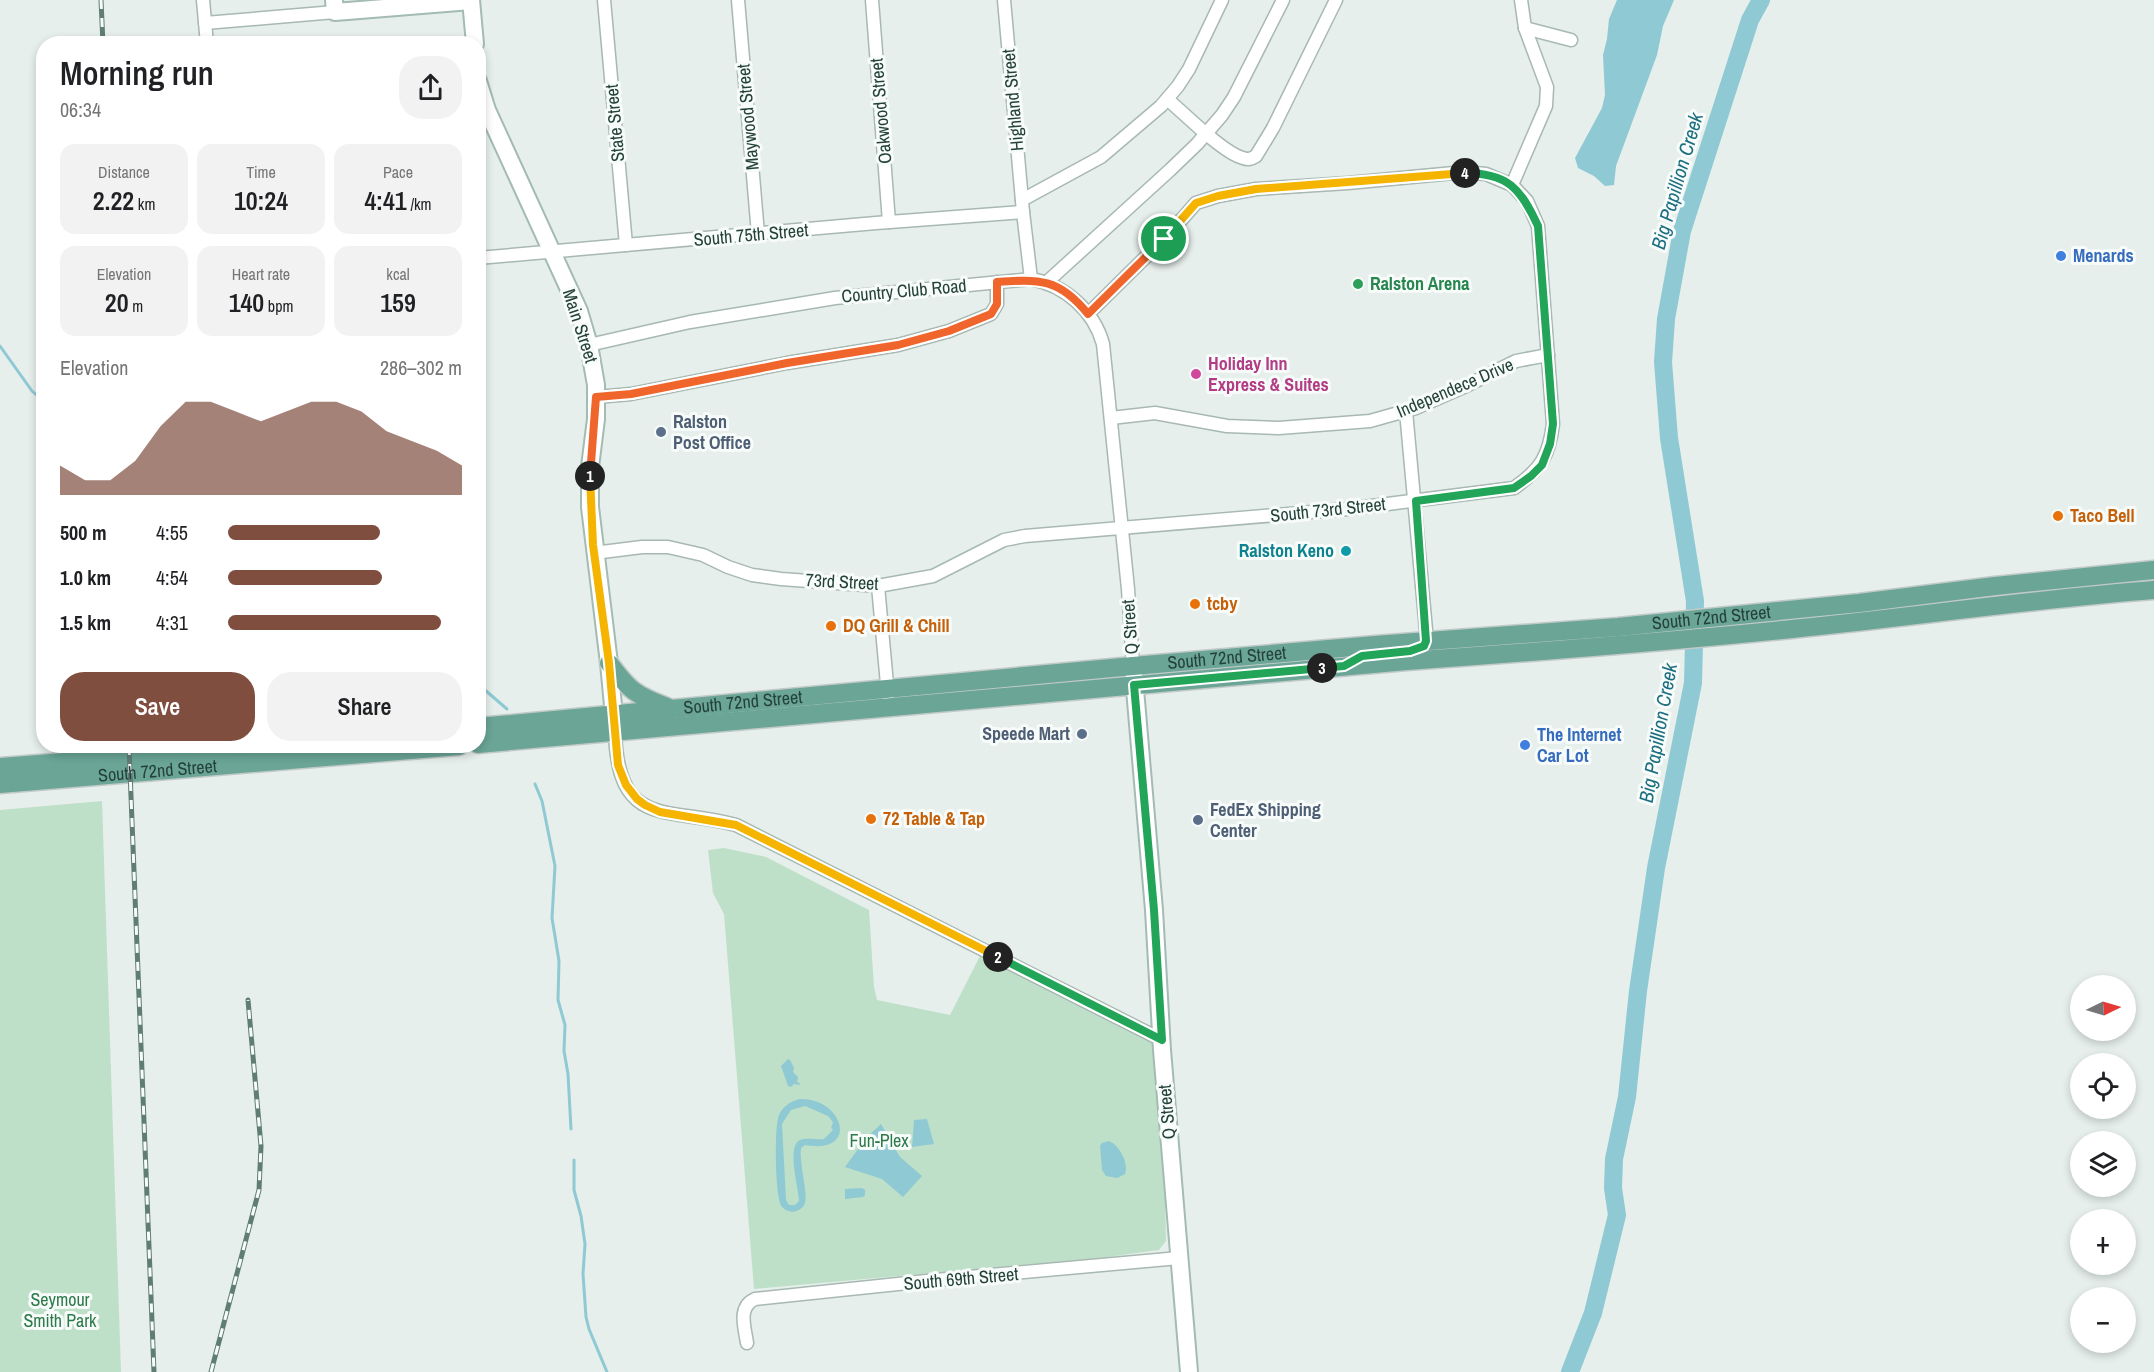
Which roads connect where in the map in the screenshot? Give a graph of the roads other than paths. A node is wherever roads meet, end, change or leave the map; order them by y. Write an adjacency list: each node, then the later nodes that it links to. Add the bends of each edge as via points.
1 (203, 0): 13 (street)
2 (471, 0): 3 (street); 12 (main road); 16 (main road)
3 (477, 0)
4 (604, 0): 25 (street, State Street)
5 (738, 0): 24 (street, Maywood Street)
6 (872, 0): 23 (street, Oakwood Street)
7 (1004, 0): 22 (street, Highland Street)
8 (1222, 0): 18 (street, via 1189,69)
9 (1282, 0): 20 (street, via 1234,98)
10 (1336, 0): 20 (street, via 1256,156 1239,157)
11 (1521, 0): 14 (street)
12 (335, 6): 13 (street)
13 (205, 23): 15 (street)
14 (1525, 28): 17 (street); 21 (street, via 1547,87 1546,106)
15 (206, 36)
16 (474, 36)
17 (1571, 40)
18 (1167, 99): 20 (street); 22 (street, via 1101,157)
19 (486, 107): 26 (main road, Main Street)
20 (1206, 133): 30 (street)
21 (1512, 185): 31 (street, via 1486,174 1454,172 1256,189 1218,196 1196,203); 33 (street, via 1527,201 1538,226)
22 (1022, 206): 23 (street, South 75th Street); 28 (street)
23 (889, 222): 24 (street, South 75th Street)
24 (758, 234): 25 (street, South 75th Street)
25 (626, 245): 26 (street, South 75th Street)
26 (551, 252): 27 (street, South 75th Street); 32 (main road, Main Street, via 579,311)
27 (486, 257)
28 (1031, 279): 29 (street, Country Club Road); 30 (street, Q Street)
29 (997, 282): 32 (street, Country Club Road, via 835,298 690,322); 34 (street, via 997,304 991,314 921,339 631,394)
30 (1047, 282): 31 (street, Q Street)
31 (1088, 314): 36 (street, Q Street, via 1103,345)
32 (589, 345): 34 (main road, Main Street)
33 (1548, 355): 35 (street, Independece Drive, via 1516,361); 37 (street, South 73rd Street, via 1553,424 1542,465 1514,488)
34 (596, 397): 39 (main road, Main Street, via 589,488)
35 (1406, 411): 36 (street, Independece Drive, via 1370,421 1279,428 1227,426 1155,413); 37 (street)
36 (1111, 418): 38 (street, Q Street)
37 (1416, 501): 38 (street, South 73rd Street); 43 (street)
38 (1122, 528): 41 (street, 73rd Street, via 1004,540 933,576); 45 (street, Q Street)
39 (594, 553): 41 (street, 73rd Street, via 668,547 752,574); 44 (main road, Main Street)
40 (2154, 570): 43 (main road, South 72nd Street, via 1739,615)
41 (878, 586): 48 (street)
42 (2154, 590): 46 (main road, South 72nd Street, via 1737,634)
43 (1426, 641): 45 (main road, South 72nd Street); 46 (main road, via 1417,650 1362,656)
44 (609, 663): 49 (main road, via 632,691); 50 (main road, Main Street)
45 (1133, 666): 47 (main road, Q Street); 48 (main road, South 72nd Street)
46 (1344, 666): 47 (main road, South 72nd Street)
47 (1134, 685): 48 (main road, South 72nd Street); 58 (main road, Q Street)
48 (888, 698): 49 (main road, South 72nd Street); 52 (main road, South 72nd Street)
49 (671, 708): 50 (main road, South 72nd Street)
50 (613, 713): 51 (main road, South 72nd Street); 52 (main road, Main Street)
51 (486, 726)
52 (615, 732): 53 (main road, South 72nd Street); 58 (street, via 621,776 645,805 660,812 736,825)
53 (486, 743)
54 (177, 753): 56 (main road, South 72nd Street)
55 (374, 753): 57 (main road, South 72nd Street)
56 (0, 767)
57 (0, 784)
58 (1162, 1040): 59 (main road, Q Street)
59 (1179, 1258): 60 (street, South 69th Street, via 755,1299 744,1313); 61 (main road, Q Street)
60 (747, 1343)
61 (1189, 1372)

